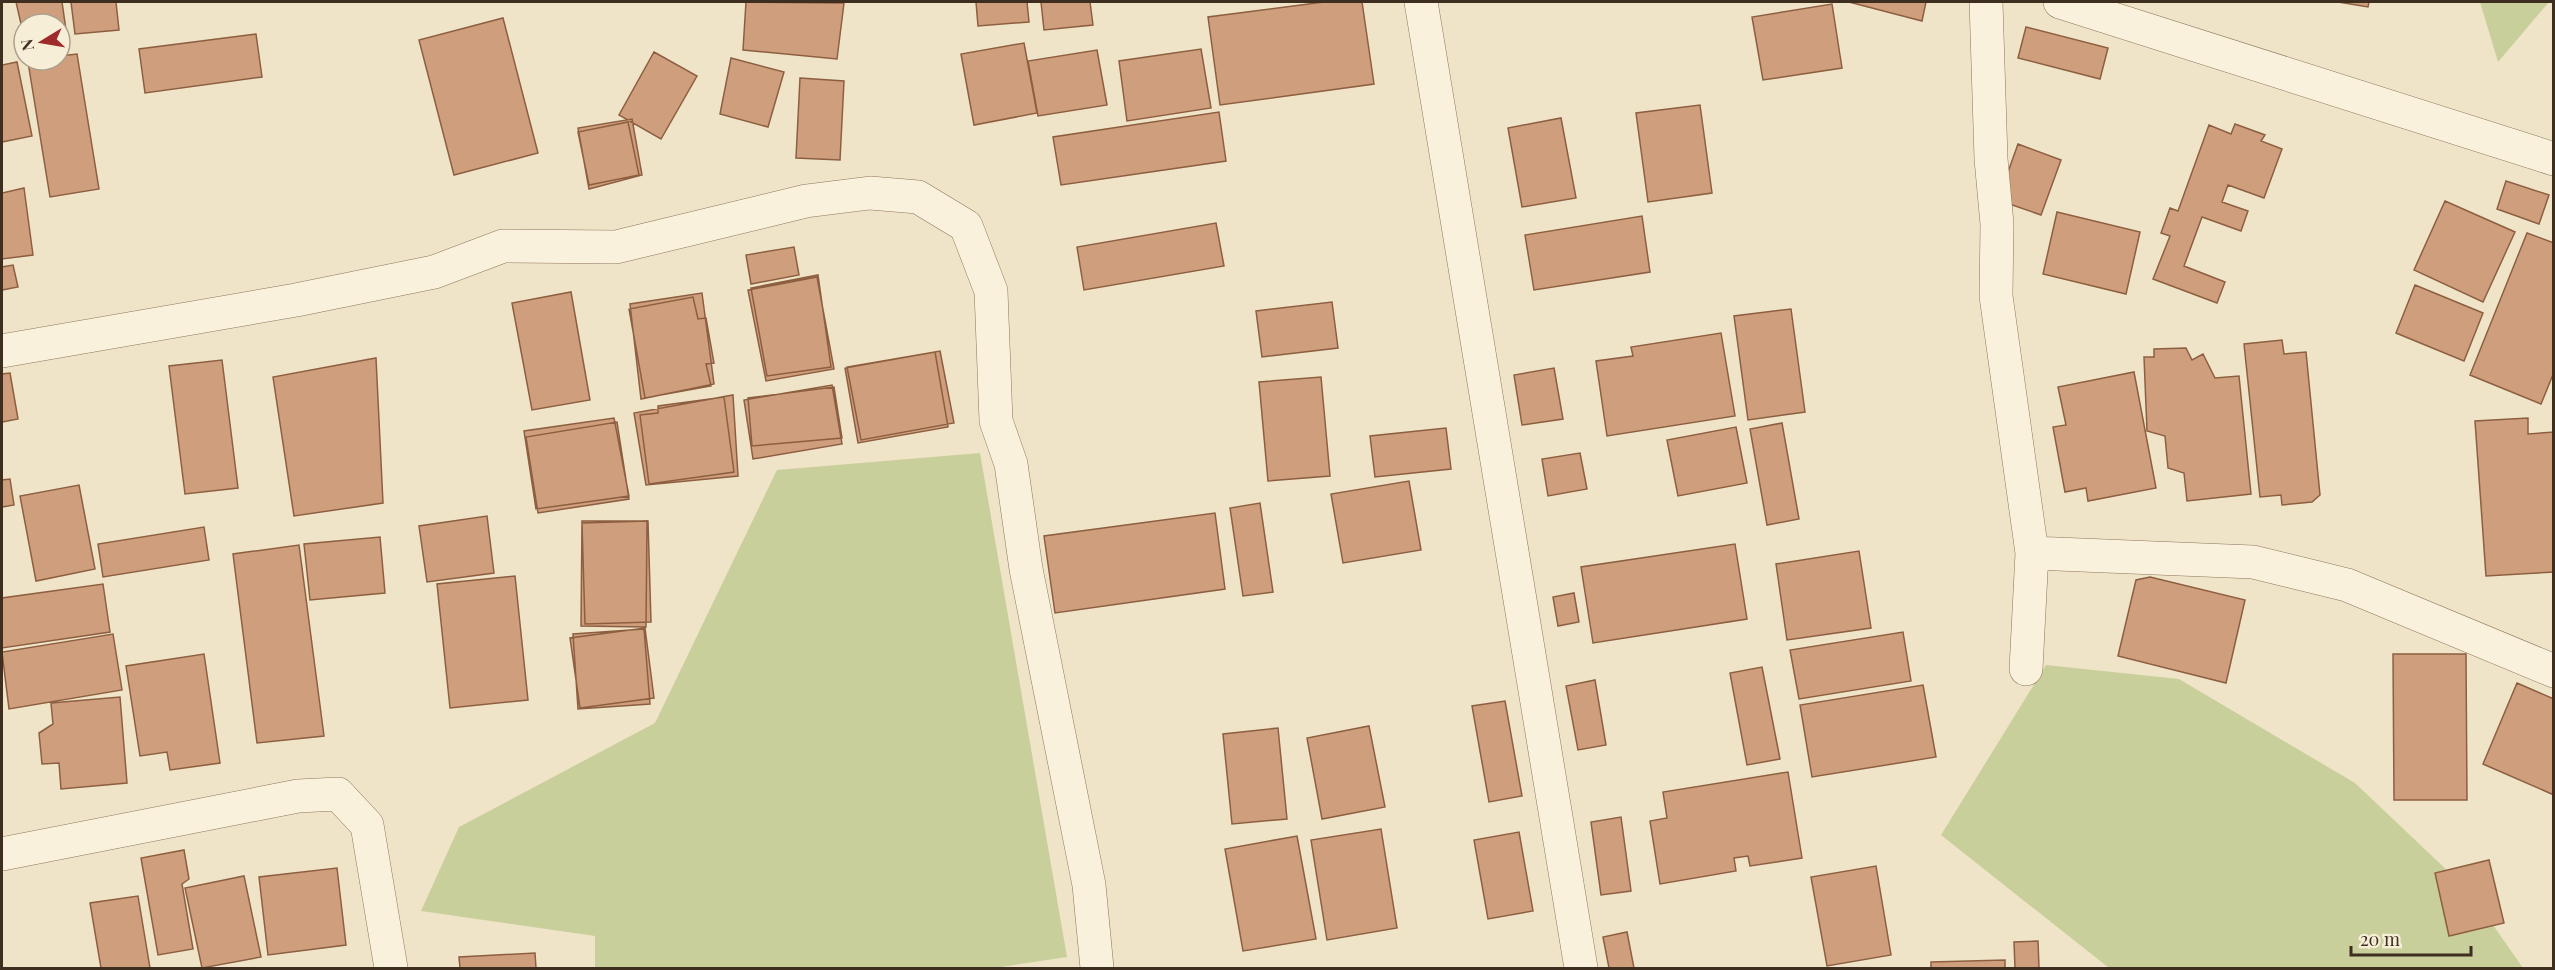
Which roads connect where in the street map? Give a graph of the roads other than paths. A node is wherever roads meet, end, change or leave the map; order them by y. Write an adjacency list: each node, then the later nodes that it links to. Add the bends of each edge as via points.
1 (1421, 2): 12 (street)
2 (1986, 2): 6 (street, via 1997,224 1996,296)
3 (2060, 2): 4 (street)
4 (2553, 159)
5 (2, 351): 11 (street, via 434,273 503,246 616,246 806,201 870,193 918,197 966,226 991,291 996,421 1011,464 1026,569 1089,885)
6 (2032, 553): 7 (street); 8 (street, via 2253,562 2348,585)
7 (2026, 669)
8 (2553, 672)
9 (2, 854): 10 (street, via 298,796 338,794 366,825)
10 (391, 969)
11 (1097, 969)
12 (1581, 969)

